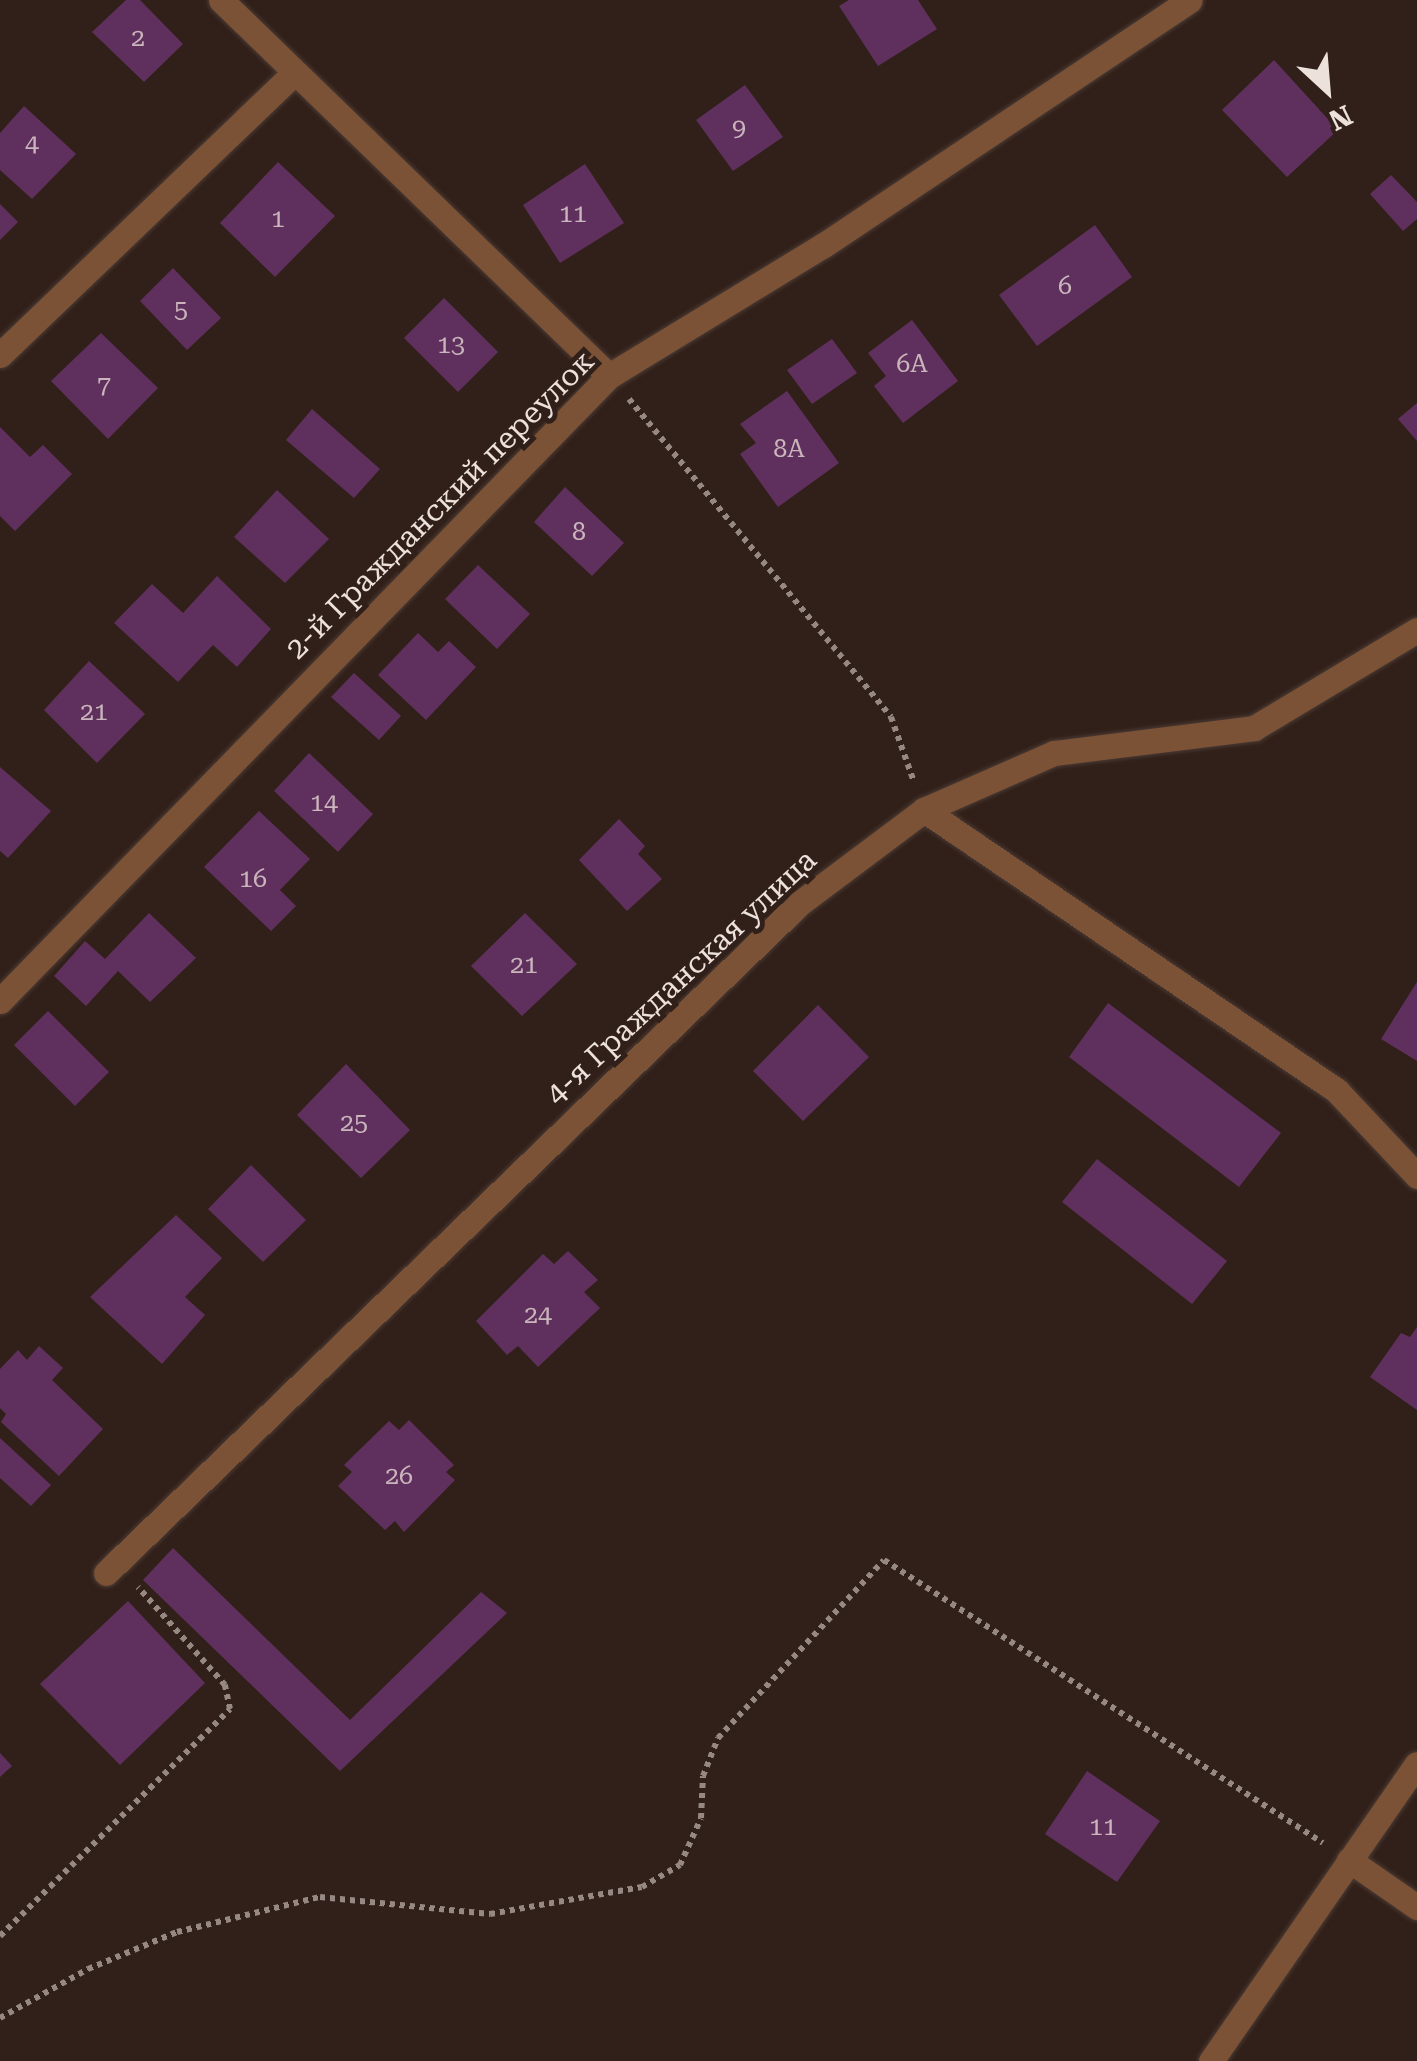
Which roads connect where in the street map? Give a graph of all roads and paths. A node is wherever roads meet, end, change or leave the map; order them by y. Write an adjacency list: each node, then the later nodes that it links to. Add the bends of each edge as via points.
1 (221, 0): 3 (street)
2 (1190, 0): 5 (street, 2-й Гражданский переулок, via 824,244)
3 (292, 75): 4 (street); 5 (street)
4 (0, 355)
5 (609, 376): 7 (path, via 891,717); 8 (street, 2-й Гражданский переулок)
6 (1417, 630): 7 (street, 4-я Гражданская улица, via 1254,728 1054,753)
7 (924, 810): 9 (street, via 1337,1090); 10 (street, 4-я Гражданская улица, via 800,903)
8 (0, 1001)
9 (1417, 1176)
10 (111, 1568): 14 (path, via 225,1685 230,1709)
11 (1417, 1764): 12 (street)
12 (1349, 1860): 13 (street); 15 (path, via 884,1560 718,1738 704,1776 701,1818 680,1865 642,1887 490,1914 320,1897 177,1932 88,1968); 16 (street)
13 (1417, 1908)
14 (0, 1936)
15 (0, 2018)
16 (1211, 2061)

